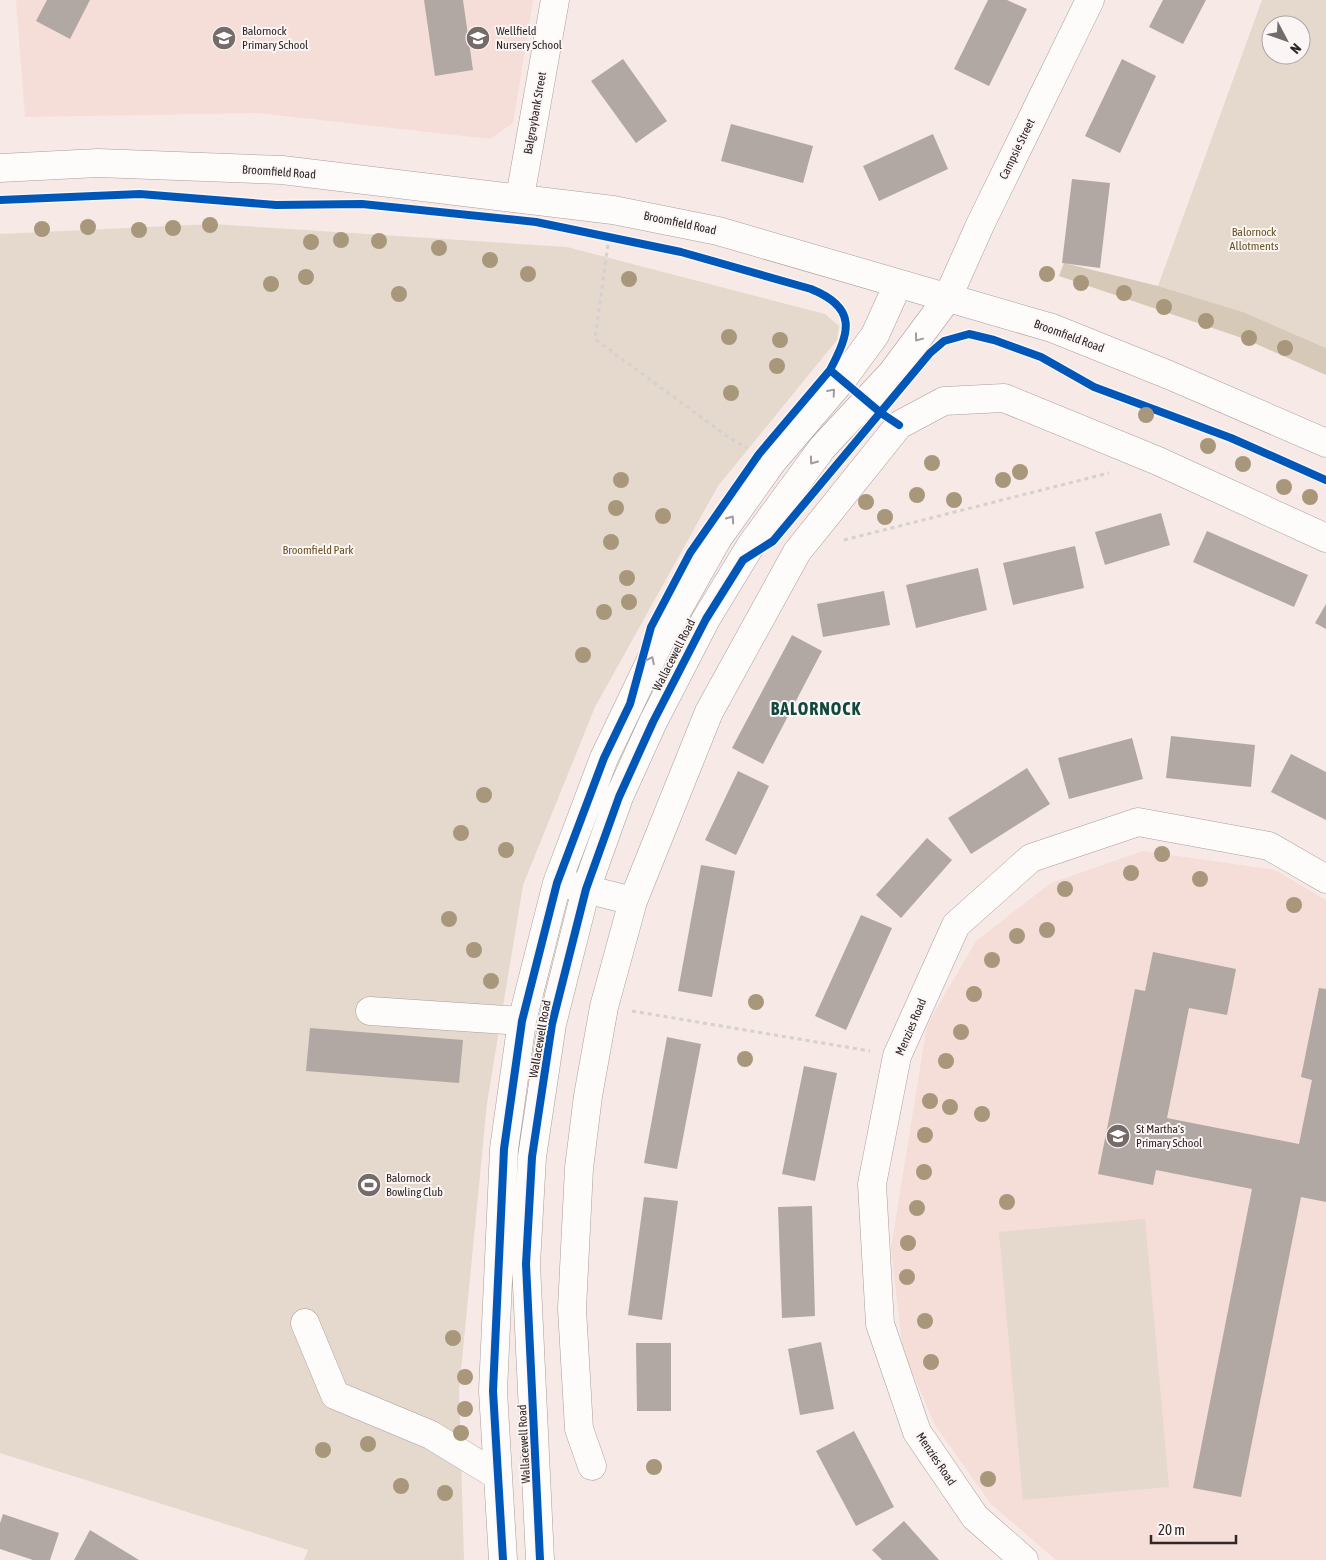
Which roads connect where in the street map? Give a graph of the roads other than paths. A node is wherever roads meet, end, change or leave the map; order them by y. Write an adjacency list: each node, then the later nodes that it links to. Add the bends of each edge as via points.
1 (555, 0): 4 (street, Balgraybank Street)
2 (1090, 0): 6 (street, Campsie Street)
3 (0, 168): 4 (street, Broomfield Road, via 98,163 282,170)
4 (520, 197): 5 (street, Broomfield Road, via 613,210 718,231)
5 (898, 284): 6 (street, Broomfield Road); 10 (street, Wallacewell Road, one-way to 5, via 604,758 660,642 718,538 772,462 842,380 875,335)
6 (947, 299): 7 (street, Broomfield Road, via 1052,328); 11 (street, Wallacewell Road, one-way to 11, via 892,373 822,448 751,545 706,618 619,797)
7 (1326, 443)
8 (1326, 538): 12 (street, via 1158,461 1004,398 944,401 898,425 797,552 709,712)
9 (1326, 879): 20 (street, Menzies Road, via 1269,846 1138,822 1031,858 956,925 897,1056 872,1184 880,1324 917,1432 976,1517)
10 (557, 883): 11 (street); 14 (street, Wallacewell Road)
11 (586, 889): 12 (street); 19 (street, Wallacewell Road, via 552,1024 532,1157 526,1264)
12 (633, 900): 16 (street, via 604,1007 579,1168 572,1310 578,1429)
13 (370, 1011): 14 (street)
14 (522, 1021): 17 (street, Wallacewell Road, via 504,1149 493,1391)
15 (305, 1323): 17 (street, via 336,1395 432,1435)
16 (592, 1466)
17 (498, 1476): 18 (street, Wallacewell Road)
18 (503, 1560)
19 (540, 1560)
20 (1024, 1560)

